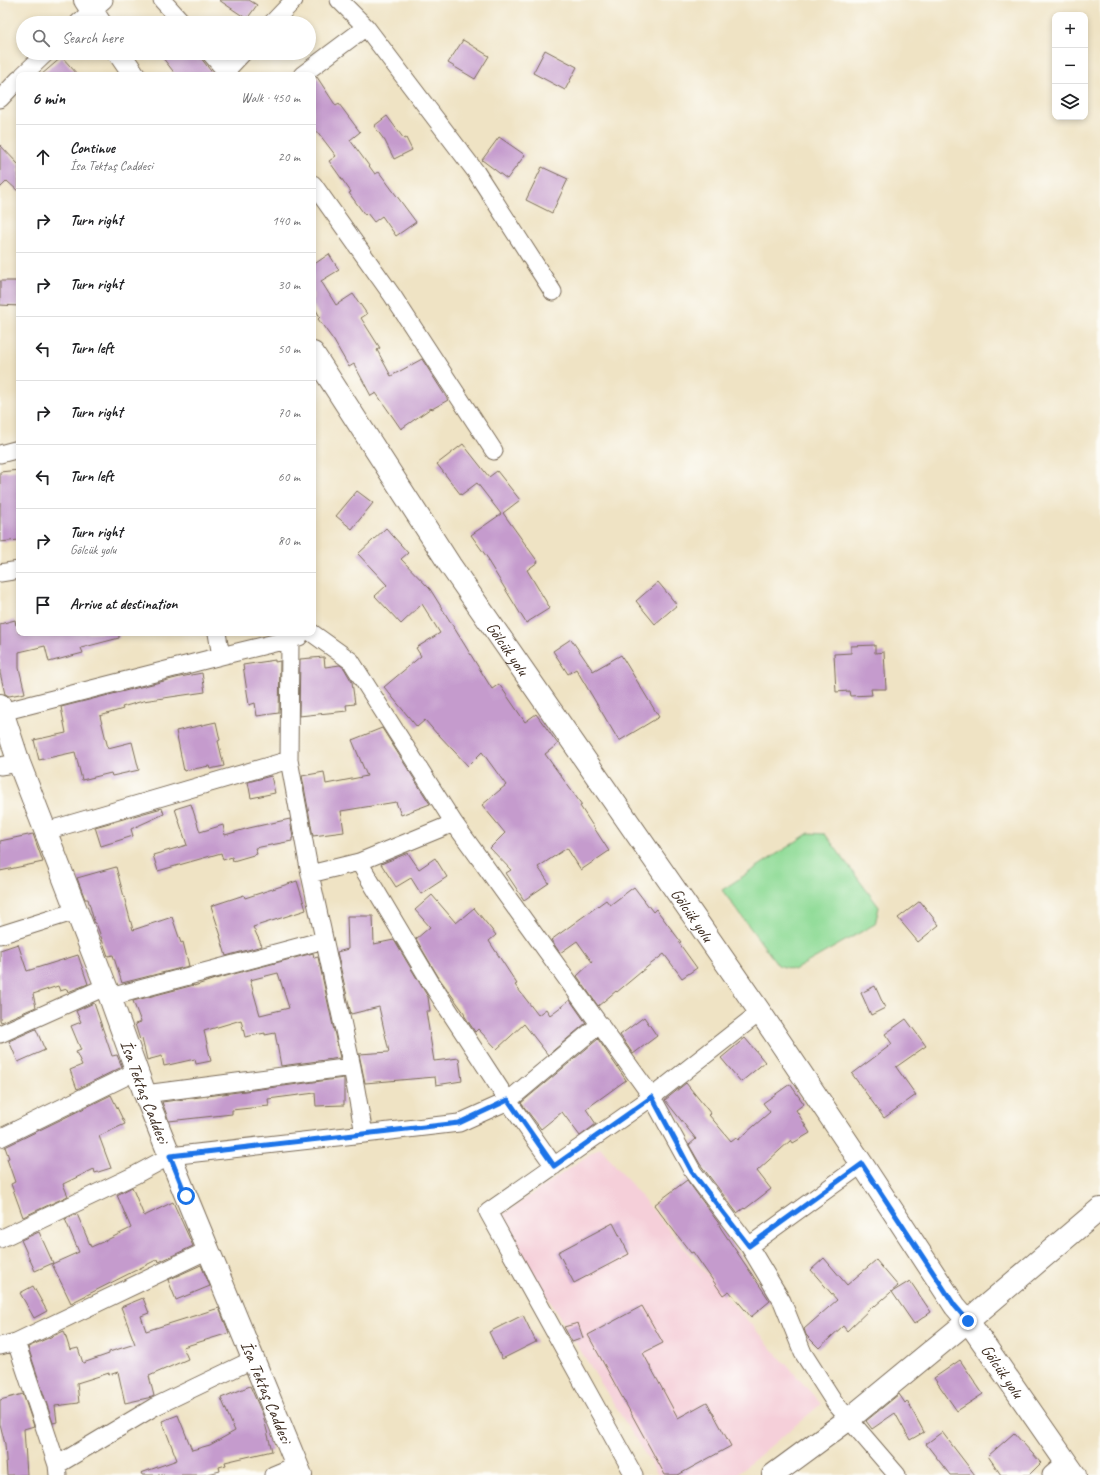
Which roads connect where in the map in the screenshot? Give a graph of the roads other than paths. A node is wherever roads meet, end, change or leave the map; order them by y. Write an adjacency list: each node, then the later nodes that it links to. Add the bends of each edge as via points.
1 (162, 0): 4 (street)
2 (294, 0): 5 (street)
3 (339, 0): 6 (street)
4 (177, 16)
5 (279, 16)
6 (366, 27): 15 (street); 19 (street, via 476,172)
7 (39, 60): 11 (street)
8 (124, 60): 12 (main road)
9 (216, 60): 13 (street)
10 (237, 60): 14 (street)
11 (26, 72)
12 (132, 72)
13 (226, 72)
14 (228, 72)
15 (306, 72)
16 (16, 82): 17 (street)
17 (0, 99)
18 (316, 188): 22 (street, via 392,295)
19 (553, 292)
20 (316, 358): 42 (main road, Gölcük yolu, via 454,572)
21 (16, 450): 23 (street)
22 (494, 451)
23 (0, 454)
24 (16, 570): 25 (street)
25 (0, 573)
26 (218, 636): 30 (street)
27 (303, 636): 29 (street)
28 (316, 636): 34 (street, via 351,661)
29 (290, 640): 30 (street); 32 (street)
30 (221, 656): 31 (street)
31 (1, 708): 33 (main road, İsa Tektaş Caddesi)
32 (289, 760): 35 (street); 37 (street)
33 (9, 764): 35 (main road, İsa Tektaş Caddesi)
34 (454, 822): 36 (street); 43 (street)
35 (46, 832): 38 (main road, İsa Tektaş Caddesi)
36 (359, 862): 37 (street); 49 (street, via 431,983)
37 (310, 874): 40 (street)
38 (76, 911): 39 (street); 41 (main road, İsa Tektaş Caddesi)
39 (0, 936)
40 (324, 940): 41 (street); 45 (street)
41 (108, 992): 44 (street); 46 (main road, İsa Tektaş Caddesi)
42 (760, 1012): 48 (street); 53 (main road, Gölcük yolu)
43 (600, 1024): 48 (street); 49 (street)
44 (0, 1034)
45 (352, 1067): 47 (street); 50 (street)
46 (138, 1071): 47 (main road, İsa Tektaş Caddesi); 51 (street)
47 (146, 1094): 52 (main road, İsa Tektaş Caddesi)
48 (652, 1097): 54 (street); 57 (street, via 692,1172)
49 (508, 1100): 50 (street, via 459,1123); 54 (street)
50 (364, 1134): 52 (street)
51 (0, 1138)
52 (170, 1156): 56 (street); 58 (main road, İsa Tektaş Caddesi)
53 (862, 1164): 57 (street); 59 (main road, Gölcük yolu, via 955,1306)
54 (554, 1166): 69 (street, via 488,1212)
55 (1100, 1209): 59 (main road)
56 (0, 1239)
57 (749, 1246): 63 (street, via 782,1301 803,1353 835,1403)
58 (208, 1250): 60 (street); 62 (main road, İsa Tektaş Caddesi)
59 (968, 1321): 63 (main road); 66 (main road, Gölcük yolu)
60 (16, 1342): 61 (street); 64 (street)
61 (0, 1346)
62 (254, 1360): 64 (street, via 154,1407); 65 (main road, İsa Tektaş Caddesi)
63 (850, 1419): 67 (main road); 70 (street)
64 (57, 1470)
65 (299, 1470): 68 (street)
66 (1064, 1471)
67 (777, 1474)
68 (274, 1475)
69 (634, 1475)
70 (897, 1475)

